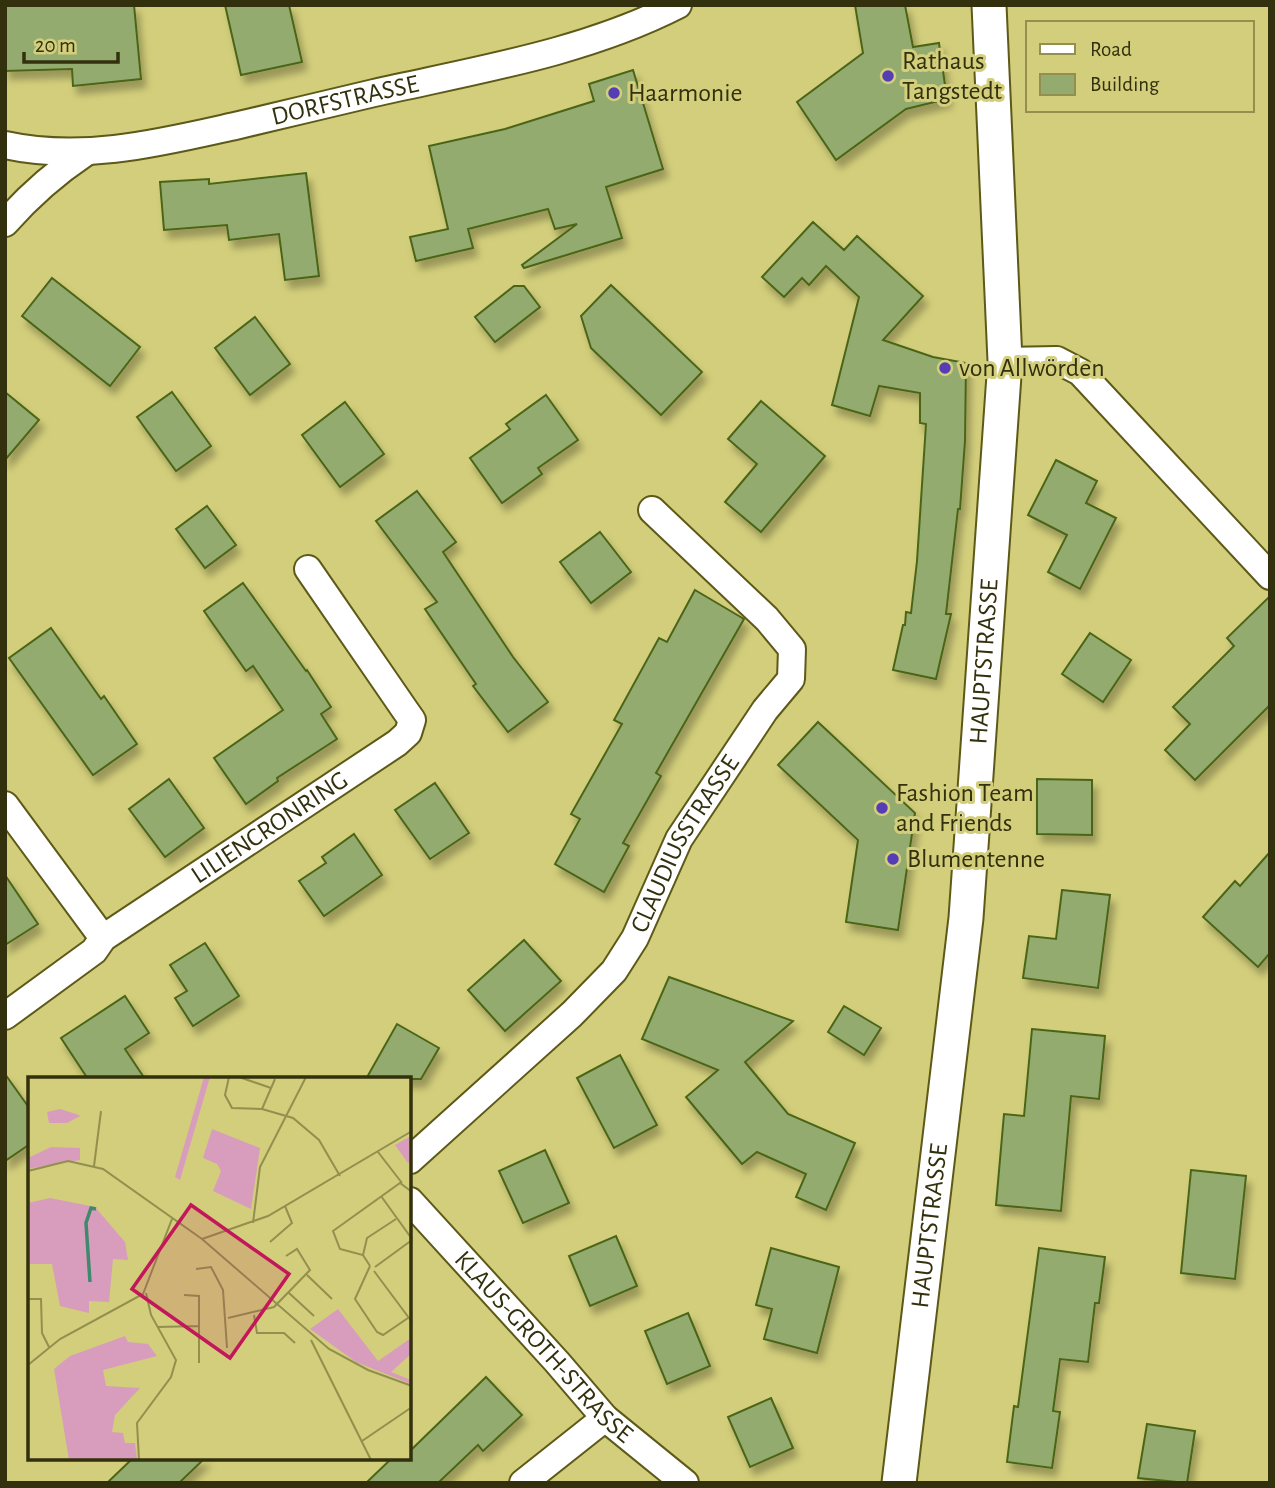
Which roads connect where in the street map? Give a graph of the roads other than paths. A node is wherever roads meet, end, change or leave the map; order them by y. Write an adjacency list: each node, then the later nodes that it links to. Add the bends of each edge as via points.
1 (678, 5): 4 (street, DORFSTRASSE, via 645,22 562,50 166,142)
2 (989, 5): 7 (street, HAUPTSTRASSE)
3 (14, 147): 4 (street, DORFSTRASSE); 5 (street)
4 (85, 153): 5 (street)
5 (27, 198): 6 (street)
6 (5, 223)
7 (1004, 361): 10 (street, via 1057,360 1080,372); 19 (street, HAUPTSTRASSE, via 966,918)
8 (652, 510): 14 (street, CLAUDIUSSTRASSE, via 792,649 791,679 765,710 679,839 635,938 614,971)
9 (308, 569): 12 (street, LILIENCRONRING, via 412,720 408,733)
10 (1270, 576)
11 (5, 805): 12 (street)
12 (103, 938): 13 (street, via 94,951)
13 (5, 1016)
14 (411, 1159)
15 (411, 1202): 16 (street, KLAUS-GROTH-STRASSE)
16 (606, 1418): 17 (street); 18 (street, KLAUS-GROTH-STRASSE)
17 (523, 1483)
18 (685, 1483)
19 (899, 1483)

